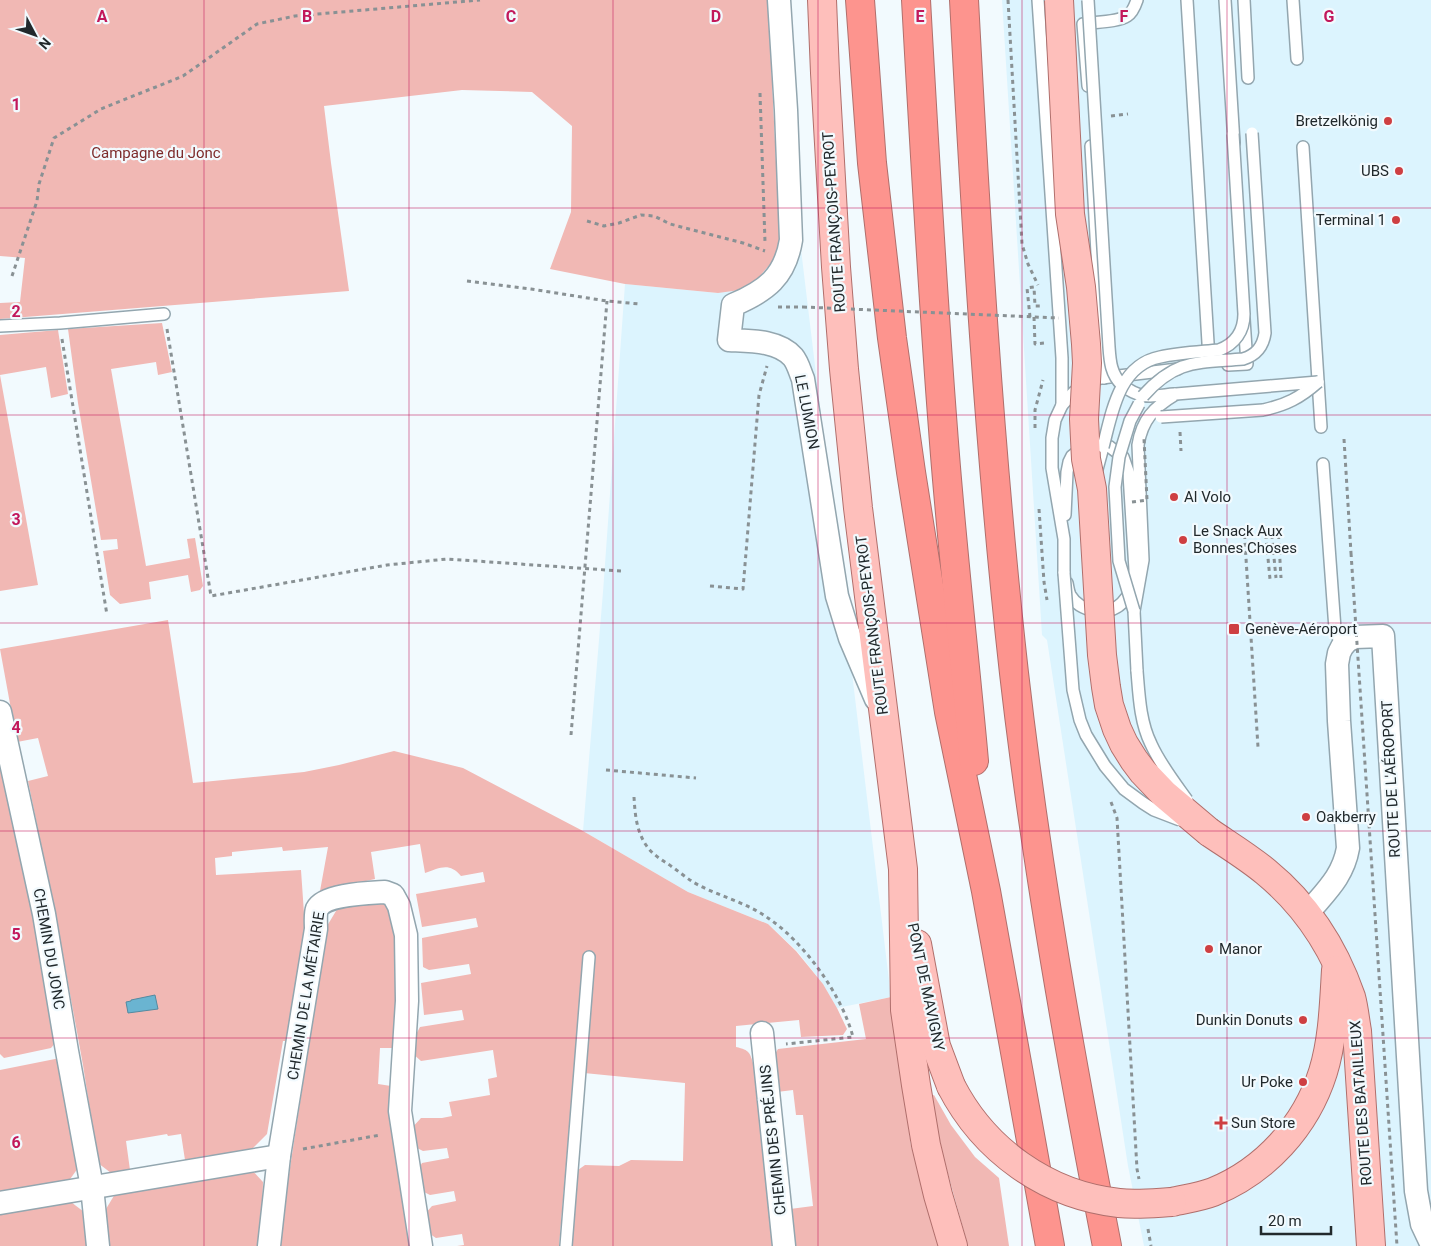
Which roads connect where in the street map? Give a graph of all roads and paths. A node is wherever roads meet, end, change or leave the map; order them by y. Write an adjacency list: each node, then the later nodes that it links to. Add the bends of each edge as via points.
1 (480, 0): 23 (path, via 295,16 257,24 183,76 101,109 54,138)
2 (779, 0): 35 (street, LE LUMION, via 789,250 771,284 733,305 729,340)
3 (822, 0): 65 (main road, ROUTE FRANÇOIS-PEYROT, via 844,369)
4 (860, 0): 73 (highway, via 872,163 908,453 949,712)
5 (916, 0): 73 (highway, via 944,438)
6 (964, 0): 90 (highway, via 990,425 1014,674 1069,1045)
7 (1038, 0): 42 (lane, via 1062,358)
8 (1059, 0): 42 (main road, ROUTE DES BATAILLEUX, bridge, via 1070,214 1082,287 1086,353)
9 (1088, 0): 39 (lane, bridge, via 1109,348 1111,369)
10 (1138, 0): 37 (lane, via 1133,10 1121,19 1084,24)
11 (1187, 0): 36 (lane)
12 (1225, 0): 17 (lane); 36 (lane, via 1247,364)
13 (1244, 0): 16 (lane)
14 (1293, 0): 15 (lane)
15 (1297, 59)
16 (1248, 78)
17 (1230, 79)
18 (759, 86): 22 (path, via 766,251 670,224 654,216 641,215 604,226)
19 (1252, 133): 41 (lane, bridge, via 1264,340 1256,353 1243,359 1184,365 1154,384)
20 (1233, 134): 39 (lane, bridge, via 1244,314 1241,331 1226,348 1148,361 1134,370)
21 (1303, 147): 38 (lane)
22 (587, 221)
23 (12, 276)
24 (467, 281): 25 (path)
25 (607, 301): 26 (path); 54 (path)
26 (640, 304)
27 (1043, 306): 30 (path, via 1035,306 1034,287 1027,288)
28 (803, 307): 30 (path, bridge)
29 (164, 314): 32 (lane); 54 (path, via 211,596 387,565 447,559)
30 (1032, 317): 31 (path, bridge); 34 (path, via 1035,344)
31 (1060, 318)
32 (60, 323): 33 (lane); 62 (path)
33 (0, 326)
34 (1045, 344)
35 (772, 345): 60 (path, via 759,395 743,589); 65 (street, LE LUMION, via 793,357 803,379 837,596 850,638)
36 (1209, 366): 37 (lane)
37 (1104, 378): 42 (lane, via 1093,379 1074,392)
38 (1318, 382): 40 (lane, bridge); 43 (lane, bridge, via 1291,402 1263,410); 44 (lane)
39 (1122, 385): 41 (lane); 46 (lane, bridge)
40 (1176, 394): 41 (lane); 43 (lane, via 1165,401)
41 (1141, 400): 43 (lane); 61 (lane, bridge, via 1130,421 1119,457 1115,487 1119,561)
42 (1073, 412): 46 (lane, bridge); 48 (main road, ROUTE DES BATAILLEUX, bridge); 53 (lane, via 1055,420 1052,438 1052,468)
43 (1157, 415): 61 (lane, via 1140,434 1138,445 1143,560)
44 (1321, 427)
45 (1344, 439): 92 (path, bridge)
46 (1102, 451): 48 (lane)
47 (1323, 464): 63 (lane, via 1335,629)
48 (1092, 490): 71 (main road, ROUTE DES BATAILLEUX, bridge, via 1102,655 1109,705 1117,729 1143,772)
49 (1265, 527): 59 (path)
50 (1271, 527): 57 (path)
51 (1278, 527): 58 (path)
52 (1244, 528): 67 (path)
53 (1064, 539): 56 (lane); 56 (lane, via 1069,462 1086,445 1110,446 1123,457 1129,474 1135,570 1130,592 1121,604 1109,610 1087,608 1074,600)
54 (586, 568): 55 (path); 66 (path)
55 (621, 571)
56 (1065, 575): 71 (lane, bridge, via 1073,690 1080,720 1092,746 1115,780 1132,796 1154,810)
57 (1276, 578)
58 (1281, 578)
59 (1270, 579)
60 (710, 586)
61 (1134, 611): 71 (lane, bridge, via 1140,706 1146,733 1164,767)
62 (106, 615)
63 (1342, 647): 74 (street, via 1337,664 1348,848 1343,868); 82 (street, ROUTE DE L'AÉROPORT, via 1355,637 1383,636 1416,1191 1422,1224)
64 (0, 712): 80 (street, CHEMIN DU JONC, via 44,914)
65 (883, 714): 72 (main road, ROUTE FRANÇOIS-PEYROT)
66 (571, 736)
67 (1258, 746)
68 (606, 770): 69 (path)
69 (696, 778)
70 (634, 797): 77 (path, via 637,824 646,845 657,857 694,882 768,918 790,936 828,982 840,1002 852,1037)
71 (1209, 832): 74 (main road, ROUTE DES BATAILLEUX, via 1265,871)
72 (903, 869): 76 (main road, PONT DE MAVIGNY, bridge, via 936,1046 959,1101 998,1149 1024,1169 1052,1185 1107,1202 1172,1202 1212,1192 1261,1164 1279,1147 1305,1114 1328,1055); 88 (main road, ROUTE FRANÇOIS-PEYROT, via 905,1010 926,1145)
73 (986, 891): 89 (highway)
74 (1307, 914): 76 (main road, ROUTE DES BATAILLEUX)
75 (589, 957): 86 (lane)
76 (1337, 963): 91 (main road, ROUTE DES BATAILLEUX, via 1351,998 1357,1031)
77 (763, 1040): 87 (street, CHEMIN DES PRÉJINS)
78 (403, 1130): 79 (path); 79 (street, CHEMIN DE LA MÉTAIRIE, via 400,1111 407,970 406,934 399,906 393,895 385,892 331,898 317,909); 85 (street, CHEMIN DE LA MÉTAIRIE)
79 (280, 1155): 80 (street); 84 (street, CHEMIN DE LA MÉTAIRIE)
80 (92, 1188): 81 (street); 83 (street, CHEMIN DU JONC)
81 (0, 1203)
82 (1431, 1243)
83 (98, 1246)
84 (269, 1246)
85 (421, 1246)
86 (566, 1246)
87 (784, 1246)
88 (953, 1246)
89 (1050, 1246)
90 (1107, 1246)
91 (1371, 1246)
92 (1397, 1246)

